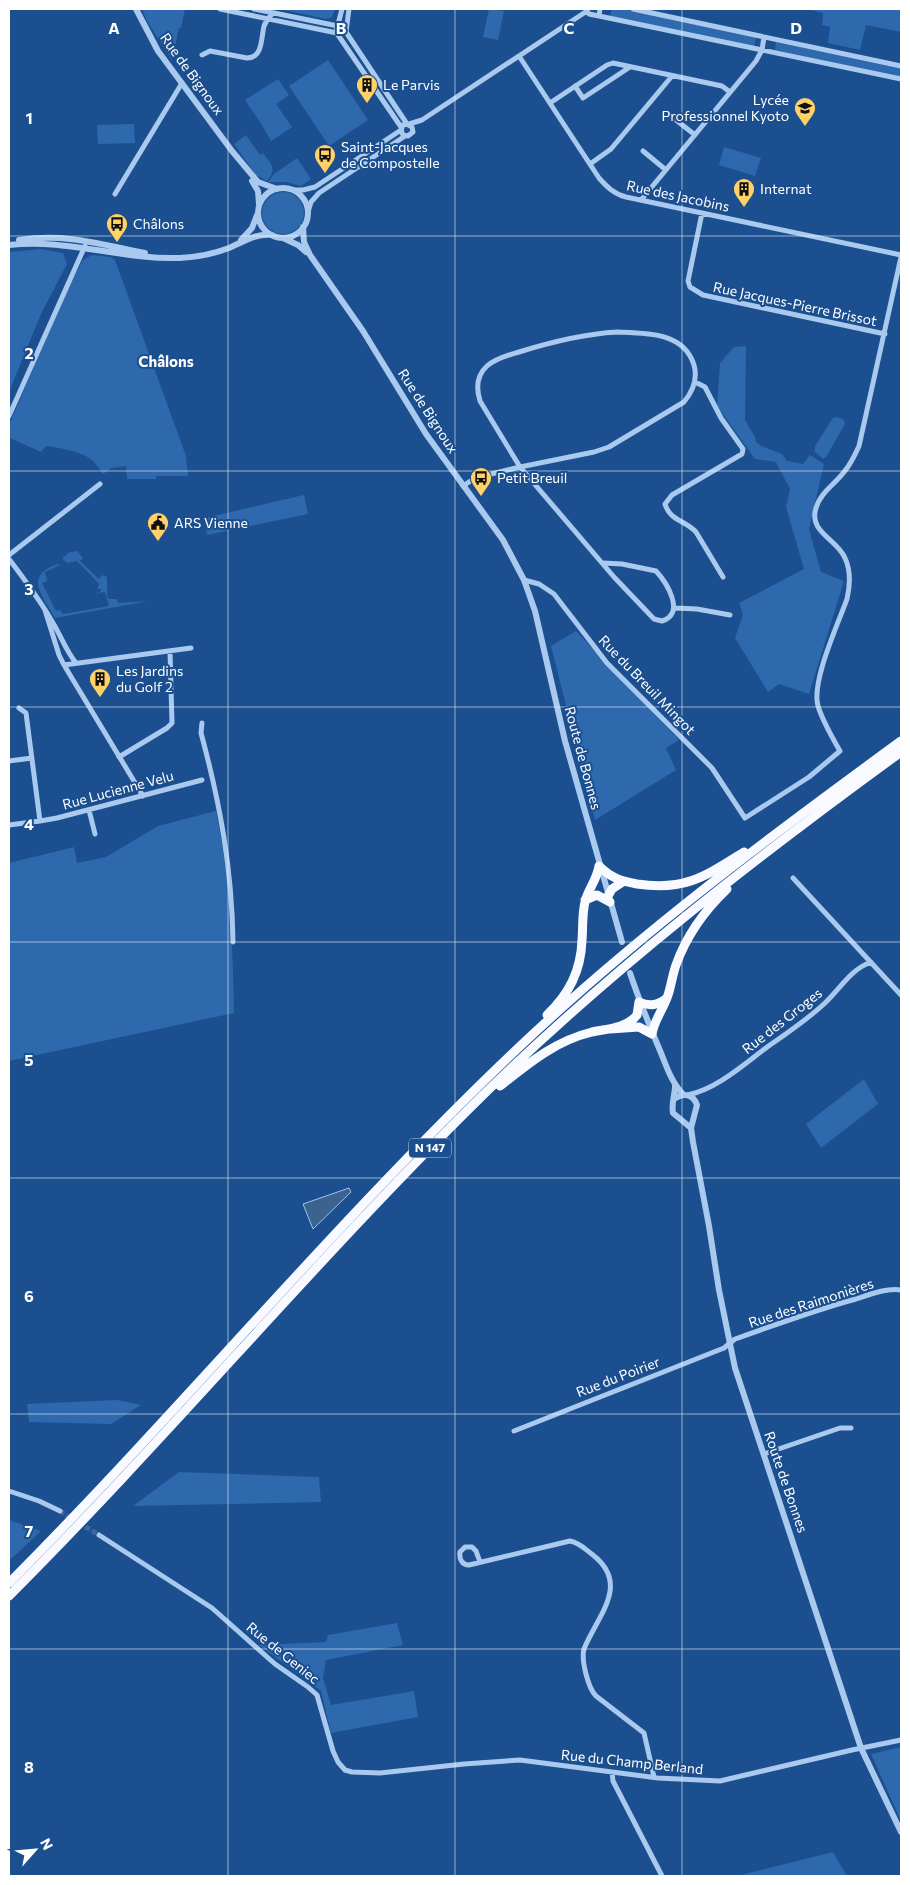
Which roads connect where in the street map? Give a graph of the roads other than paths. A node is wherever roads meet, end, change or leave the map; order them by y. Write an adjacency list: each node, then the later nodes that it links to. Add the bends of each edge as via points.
1 (136, 9): 23 (street, Rue de Bignoux, via 155,46)
2 (220, 9): 11 (street)
3 (254, 9): 9 (street)
4 (342, 9): 12 (street)
5 (349, 9): 13 (street)
6 (600, 9): 10 (street)
7 (633, 9): 15 (street)
8 (586, 10): 10 (street); 18 (street)
9 (273, 13): 11 (street); 12 (street)
10 (598, 16): 16 (street)
11 (268, 19): 14 (street); 17 (street, via 259,51 252,58 210,51)
12 (338, 26): 13 (street, via 342,24); 14 (street)
13 (346, 29): 14 (street); 29 (street)
14 (339, 34): 30 (street)
15 (764, 37): 16 (street); 19 (street)
16 (762, 50): 22 (street); 25 (street)
17 (202, 55)
18 (519, 56): 26 (street, Rue des Jacobins); 28 (street)
19 (901, 66)
20 (630, 67): 21 (street); 24 (street, via 610,63); 24 (street, via 583,98)
21 (672, 76): 25 (street, via 722,86); 36 (street, via 612,149)
22 (901, 79)
23 (182, 83): 34 (street, Rue de Bignoux); 40 (street)
24 (575, 86): 26 (street)
25 (730, 92): 32 (street)
26 (550, 102): 36 (street, Rue des Jacobins)
27 (671, 116): 32 (street)
28 (422, 120): 29 (street); 31 (street)
29 (408, 124): 30 (street); 31 (street)
30 (401, 129): 33 (street); 39 (street, via 315,187)
31 (413, 131): 33 (street)
32 (695, 135): 37 (street)
33 (405, 136): 43 (street, via 318,193)
34 (232, 151): 38 (street, Rue de Bignoux, via 258,182); 42 (street, Rue de Bignoux, via 255,185)
35 (643, 151): 37 (street)
36 (590, 164): 41 (street, Rue des Jacobins, via 612,191)
37 (666, 170): 41 (street)
38 (277, 189): 39 (street); 42 (street, via 267,194)
39 (293, 190): 43 (street, via 304,199)
40 (115, 194)
41 (641, 200): 44 (street, Rue des Jacobins)
42 (259, 205): 45 (street)
43 (308, 212): 46 (street)
44 (702, 213): 54 (street, Rue des Jacobins); 56 (street, Rue Jacques-Pierre Brissot, via 688,281 691,288 703,295)
45 (258, 214): 47 (street, via 262,227); 51 (street, via 250,232)
46 (303, 227): 48 (street, via 294,235); 53 (street, Rue de Bignoux, via 304,242)
47 (272, 235): 48 (street); 51 (street, via 254,236)
48 (282, 238): 53 (street, Rue de Bignoux)
49 (87, 241): 50 (street, via 54,237); 52 (street); 55 (street)
50 (9, 243): 52 (street)
51 (230, 247): 55 (street, via 197,256)
52 (84, 248): 55 (street); 58 (street)
53 (310, 255): 61 (street, Rue de Bignoux)
54 (901, 256): 56 (street)
55 (166, 258)
56 (885, 334): 66 (street, Rue du Breuil Mingot, via 864,429 851,464 824,493 814,512 817,526 845,558 849,590 824,661 817,696 818,706 840,751 802,782 745,818 712,768 607,663 554,594 539,584)
57 (695, 382): 59 (street, via 684,402 609,446); 59 (street, via 691,356 684,346 675,340 630,332 567,338 494,362 481,374 477,391 486,412); 65 (street, via 705,387 743,449 742,454 672,495 665,504 671,517 696,532)
58 (9, 416)
59 (520, 467): 61 (street, via 475,478); 64 (street)
60 (100, 484): 62 (street)
61 (463, 486): 66 (street, Rue de Bignoux, via 504,540)
62 (9, 555)
63 (9, 559): 68 (street)
64 (603, 563): 67 (street, via 654,570 673,599); 67 (street, via 654,619 659,622 667,620)
65 (723, 577)
66 (524, 580): 88 (street, Route de Bonnes, via 535,611 565,741)
67 (674, 608): 69 (street)
68 (45, 610): 72 (street); 73 (street)
69 (730, 615)
70 (191, 648): 71 (street)
71 (170, 651): 72 (street); 78 (street, via 173,719 170,726)
72 (76, 664): 73 (street)
73 (64, 665): 78 (street)
74 (19, 708): 79 (street, via 26,713)
75 (202, 723): 93 (street, via 201,733 226,845)
76 (901, 741): 87 (highway, N 147)
77 (901, 752): 87 (highway, N 147)
78 (119, 757): 82 (street)
79 (32, 758): 80 (street); 84 (street)
80 (9, 762)
81 (202, 780): 82 (street, Rue Lucienne Velu)
82 (142, 796): 83 (street, Rue Lucienne Velu)
83 (89, 810): 84 (street, Rue Lucienne Velu); 86 (street)
84 (40, 821): 85 (street, Rue Lucienne Velu)
85 (9, 825)
86 (94, 834)
87 (759, 851): 90 (highway, via 748,849 707,875 675,886); 98 (highway, via 696,926 679,958); 102 (highway, N 147, via 632,947); 106 (highway, N 147, via 540,1041)
88 (599, 866): 90 (highway); 91 (street, Route de Bonnes); 92 (highway)
89 (793, 878): 95 (street)
90 (624, 882): 91 (highway, via 612,889)
91 (609, 899): 92 (highway, via 597,895); 94 (street, Route de Bonnes)
92 (585, 900): 102 (highway, via 581,956 572,984 562,1000 520,1041)
93 (233, 942)
94 (622, 942)
95 (870, 962): 97 (street); 104 (street, Rue des Groges, via 853,971 808,1018)
96 (630, 973): 99 (street)
97 (901, 995)
98 (667, 998): 99 (highway, via 655,1005); 101 (highway)
99 (639, 1002): 100 (highway, via 639,1011 634,1019); 101 (street)
100 (610, 1028): 101 (highway, via 639,1027); 106 (highway, via 557,1044 537,1056 490,1095)
101 (652, 1034): 103 (street)
102 (518, 1049): 120 (highway, N 147, via 375,1191)
103 (675, 1086): 105 (street); 107 (street)
104 (701, 1092): 105 (street, Rue des Groges); 108 (street, Rue des Groges)
105 (686, 1094): 107 (street); 108 (street)
106 (481, 1097): 124 (highway, N 147, via 375,1204 141,1460)
107 (674, 1099): 110 (street, via 673,1113)
108 (695, 1101): 109 (street)
109 (694, 1115): 110 (street); 111 (street, Route de Bonnes)
110 (681, 1119): 111 (street)
111 (691, 1128): 113 (street, Route de Bonnes)
112 (901, 1290): 113 (street, Rue des Raimonières, via 882,1291 823,1308 735,1339)
113 (729, 1344): 115 (street, Rue du Poirier); 116 (street, Route de Bonnes)
114 (851, 1428): 116 (street, via 840,1428)
115 (514, 1430)
116 (764, 1454): 126 (street, Route de Bonnes)
117 (9, 1491): 118 (street)
118 (60, 1512)
119 (99, 1536): 127 (street, Rue de Geniec, via 212,1608 275,1664 317,1695 332,1751 345,1770 361,1774)
120 (52, 1539): 122 (highway); 123 (highway, N 147)
121 (480, 1562): 129 (street, via 570,1541 578,1543 603,1563 611,1592 584,1649 589,1684 596,1696 644,1733)
122 (9, 1577)
123 (9, 1583)
124 (9, 1596)
125 (901, 1740): 126 (street, Rue du Champ Berland)
126 (860, 1748): 129 (street, Rue du Champ Berland, via 726,1781); 130 (street, Route de Bonnes)
127 (427, 1768): 128 (street, Rue du Champ Berland, via 520,1760)
128 (612, 1772): 129 (street, Rue du Champ Berland); 131 (street, via 613,1781)
129 (654, 1777)
130 (901, 1832)
131 (662, 1876)

